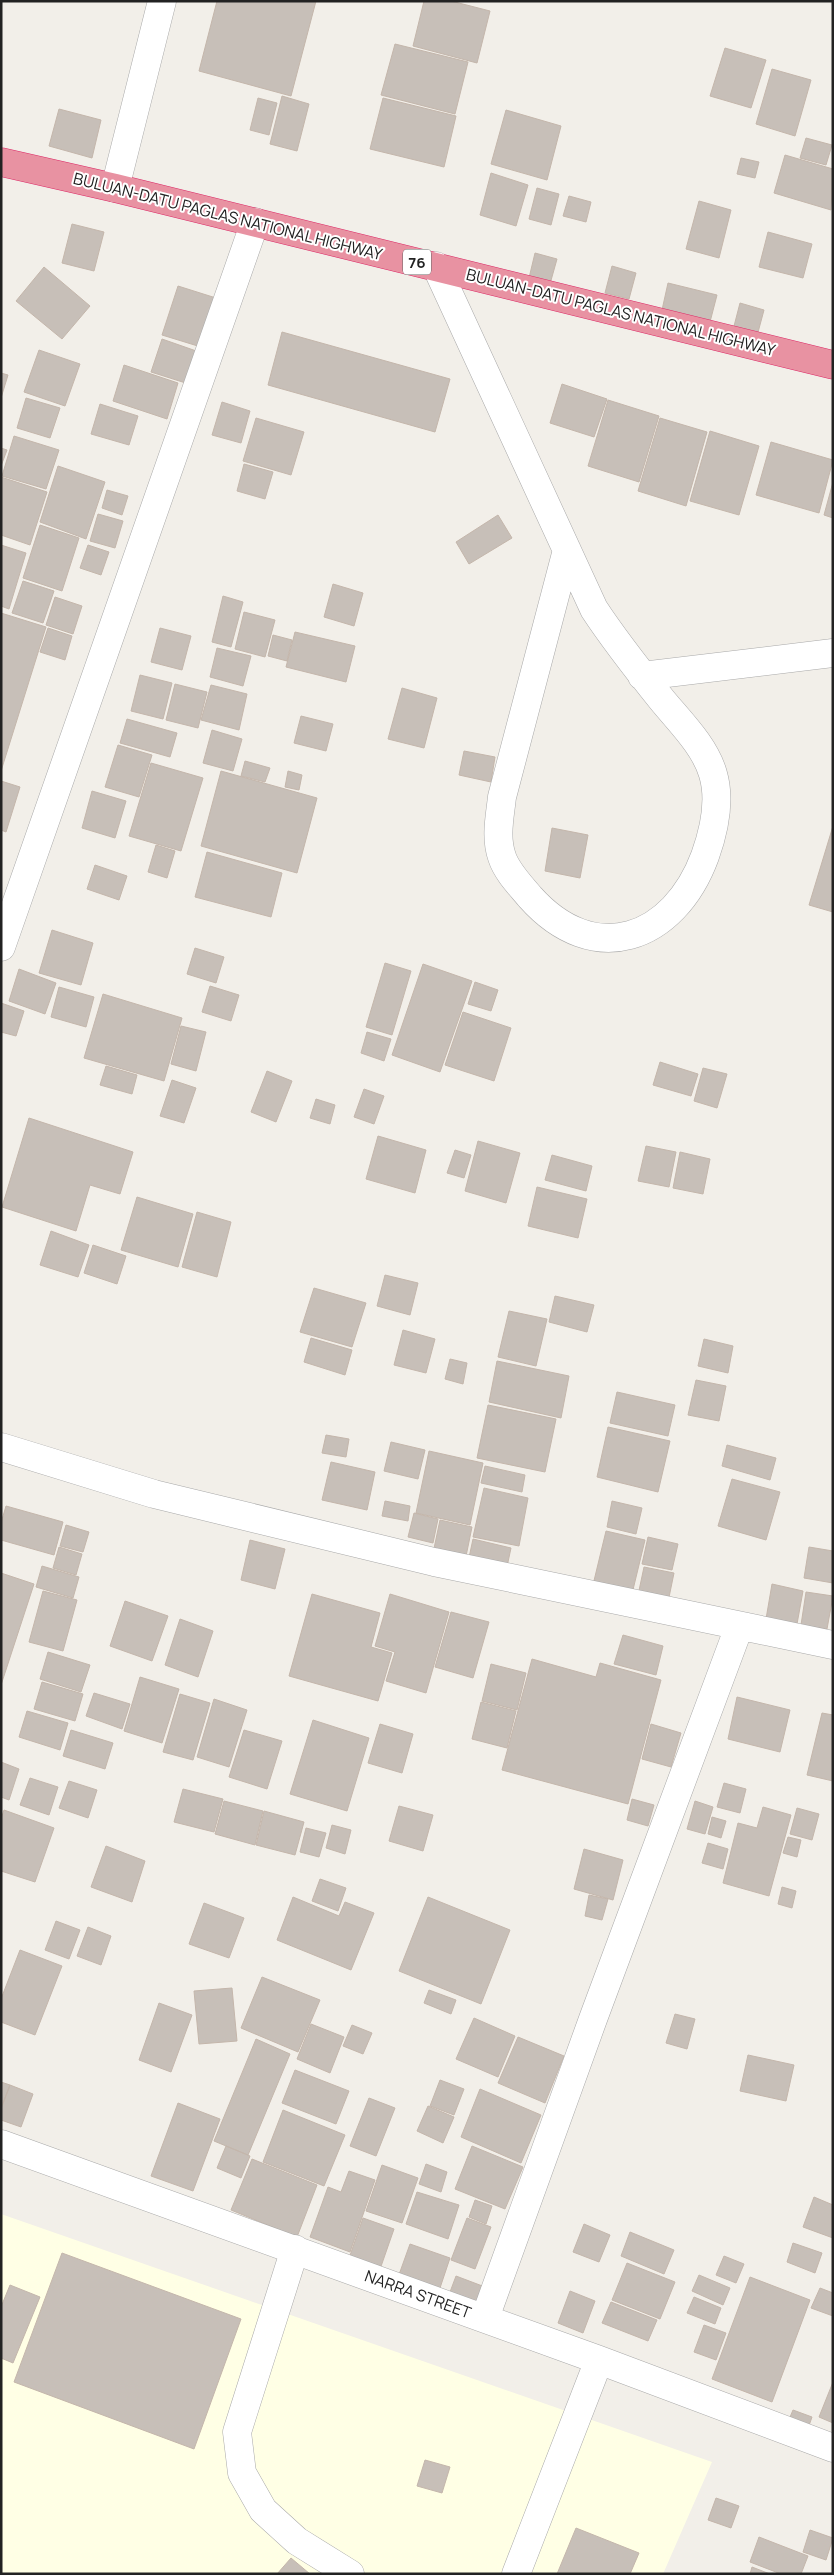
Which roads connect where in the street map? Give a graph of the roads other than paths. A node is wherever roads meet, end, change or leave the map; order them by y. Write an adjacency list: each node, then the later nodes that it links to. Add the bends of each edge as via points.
1 (162, 1): 3 (street)
2 (1, 162): 3 (highway, BULUAN-DATU PAGLAS NATIONAL HIGHWAY / 76)
3 (115, 188): 4 (highway, BULUAN-DATU PAGLAS NATIONAL HIGHWAY / 76)
4 (255, 222): 5 (highway, BULUAN-DATU PAGLAS NATIONAL HIGHWAY / 76); 10 (street)
5 (436, 266): 6 (highway, BULUAN-DATU PAGLAS NATIONAL HIGHWAY / 76); 7 (street)
6 (833, 365)
7 (567, 550): 9 (street, via 594,609); 9 (street, via 502,797 498,832 502,857 514,878 540,908 579,932 603,938 627,938 656,924 676,908 696,880 709,844 717,805 713,774 702,751)
8 (833, 653): 9 (street)
9 (642, 676)
10 (1, 948)
11 (1, 1447): 12 (street, via 154,1494 434,1562)
12 (739, 1627): 13 (street); 16 (street)
13 (833, 1645)
14 (1, 2144): 15 (street, NARRA STREET)
15 (295, 2249): 16 (street, NARRA STREET); 19 (street, via 237,2432 242,2473 263,2510 297,2541)
16 (485, 2318): 17 (street, NARRA STREET)
17 (599, 2360): 18 (street, NARRA STREET); 20 (street)
18 (833, 2448)
19 (350, 2574)
20 (516, 2574)

